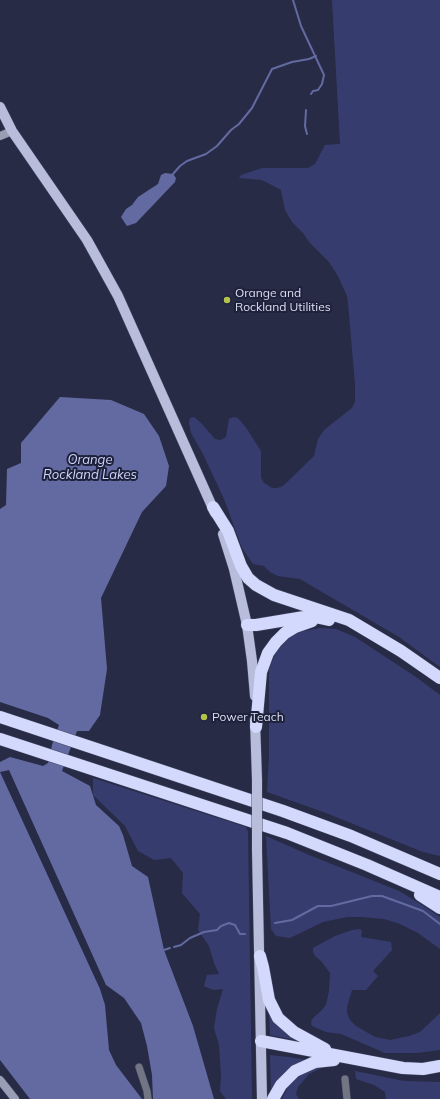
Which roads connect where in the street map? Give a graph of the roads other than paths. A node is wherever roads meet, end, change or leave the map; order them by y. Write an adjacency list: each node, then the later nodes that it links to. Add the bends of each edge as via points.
1 (0, 107): 2 (main road)
2 (12, 131): 3 (street); 4 (main road, via 87,240 118,296)
3 (0, 136)
4 (213, 507): 5 (highway, via 228,531 240,566 252,582 274,595); 6 (main road, via 230,555)
5 (330, 616): 6 (highway); 7 (highway, via 349,620 373,633); 8 (highway, via 385,646); 10 (highway, via 295,627 272,647 261,672)
6 (247, 625): 10 (main road)
7 (440, 678)
8 (440, 685)
9 (0, 717): 12 (highway, via 283,810)
10 (256, 727): 18 (main road, bridge)
11 (0, 739): 13 (highway, via 265,825)
12 (395, 854): 14 (highway); 15 (highway)
13 (367, 864): 16 (highway); 17 (highway, via 384,877)
14 (440, 868)
15 (440, 874)
16 (440, 897)
17 (440, 908)
18 (260, 956): 19 (main road); 20 (highway, via 269,1000 278,1018 294,1032)
19 (261, 1043): 20 (highway); 28 (main road)
20 (339, 1058): 21 (highway, via 410,1069); 23 (highway, via 404,1073); 29 (highway, via 315,1062 295,1071 281,1085)
21 (440, 1066)
22 (140, 1067): 27 (street)
23 (440, 1075)
24 (345, 1079): 30 (street)
25 (0, 1080): 26 (street)
26 (15, 1099)
27 (148, 1099)
28 (262, 1099)
29 (273, 1099)
30 (347, 1099)

